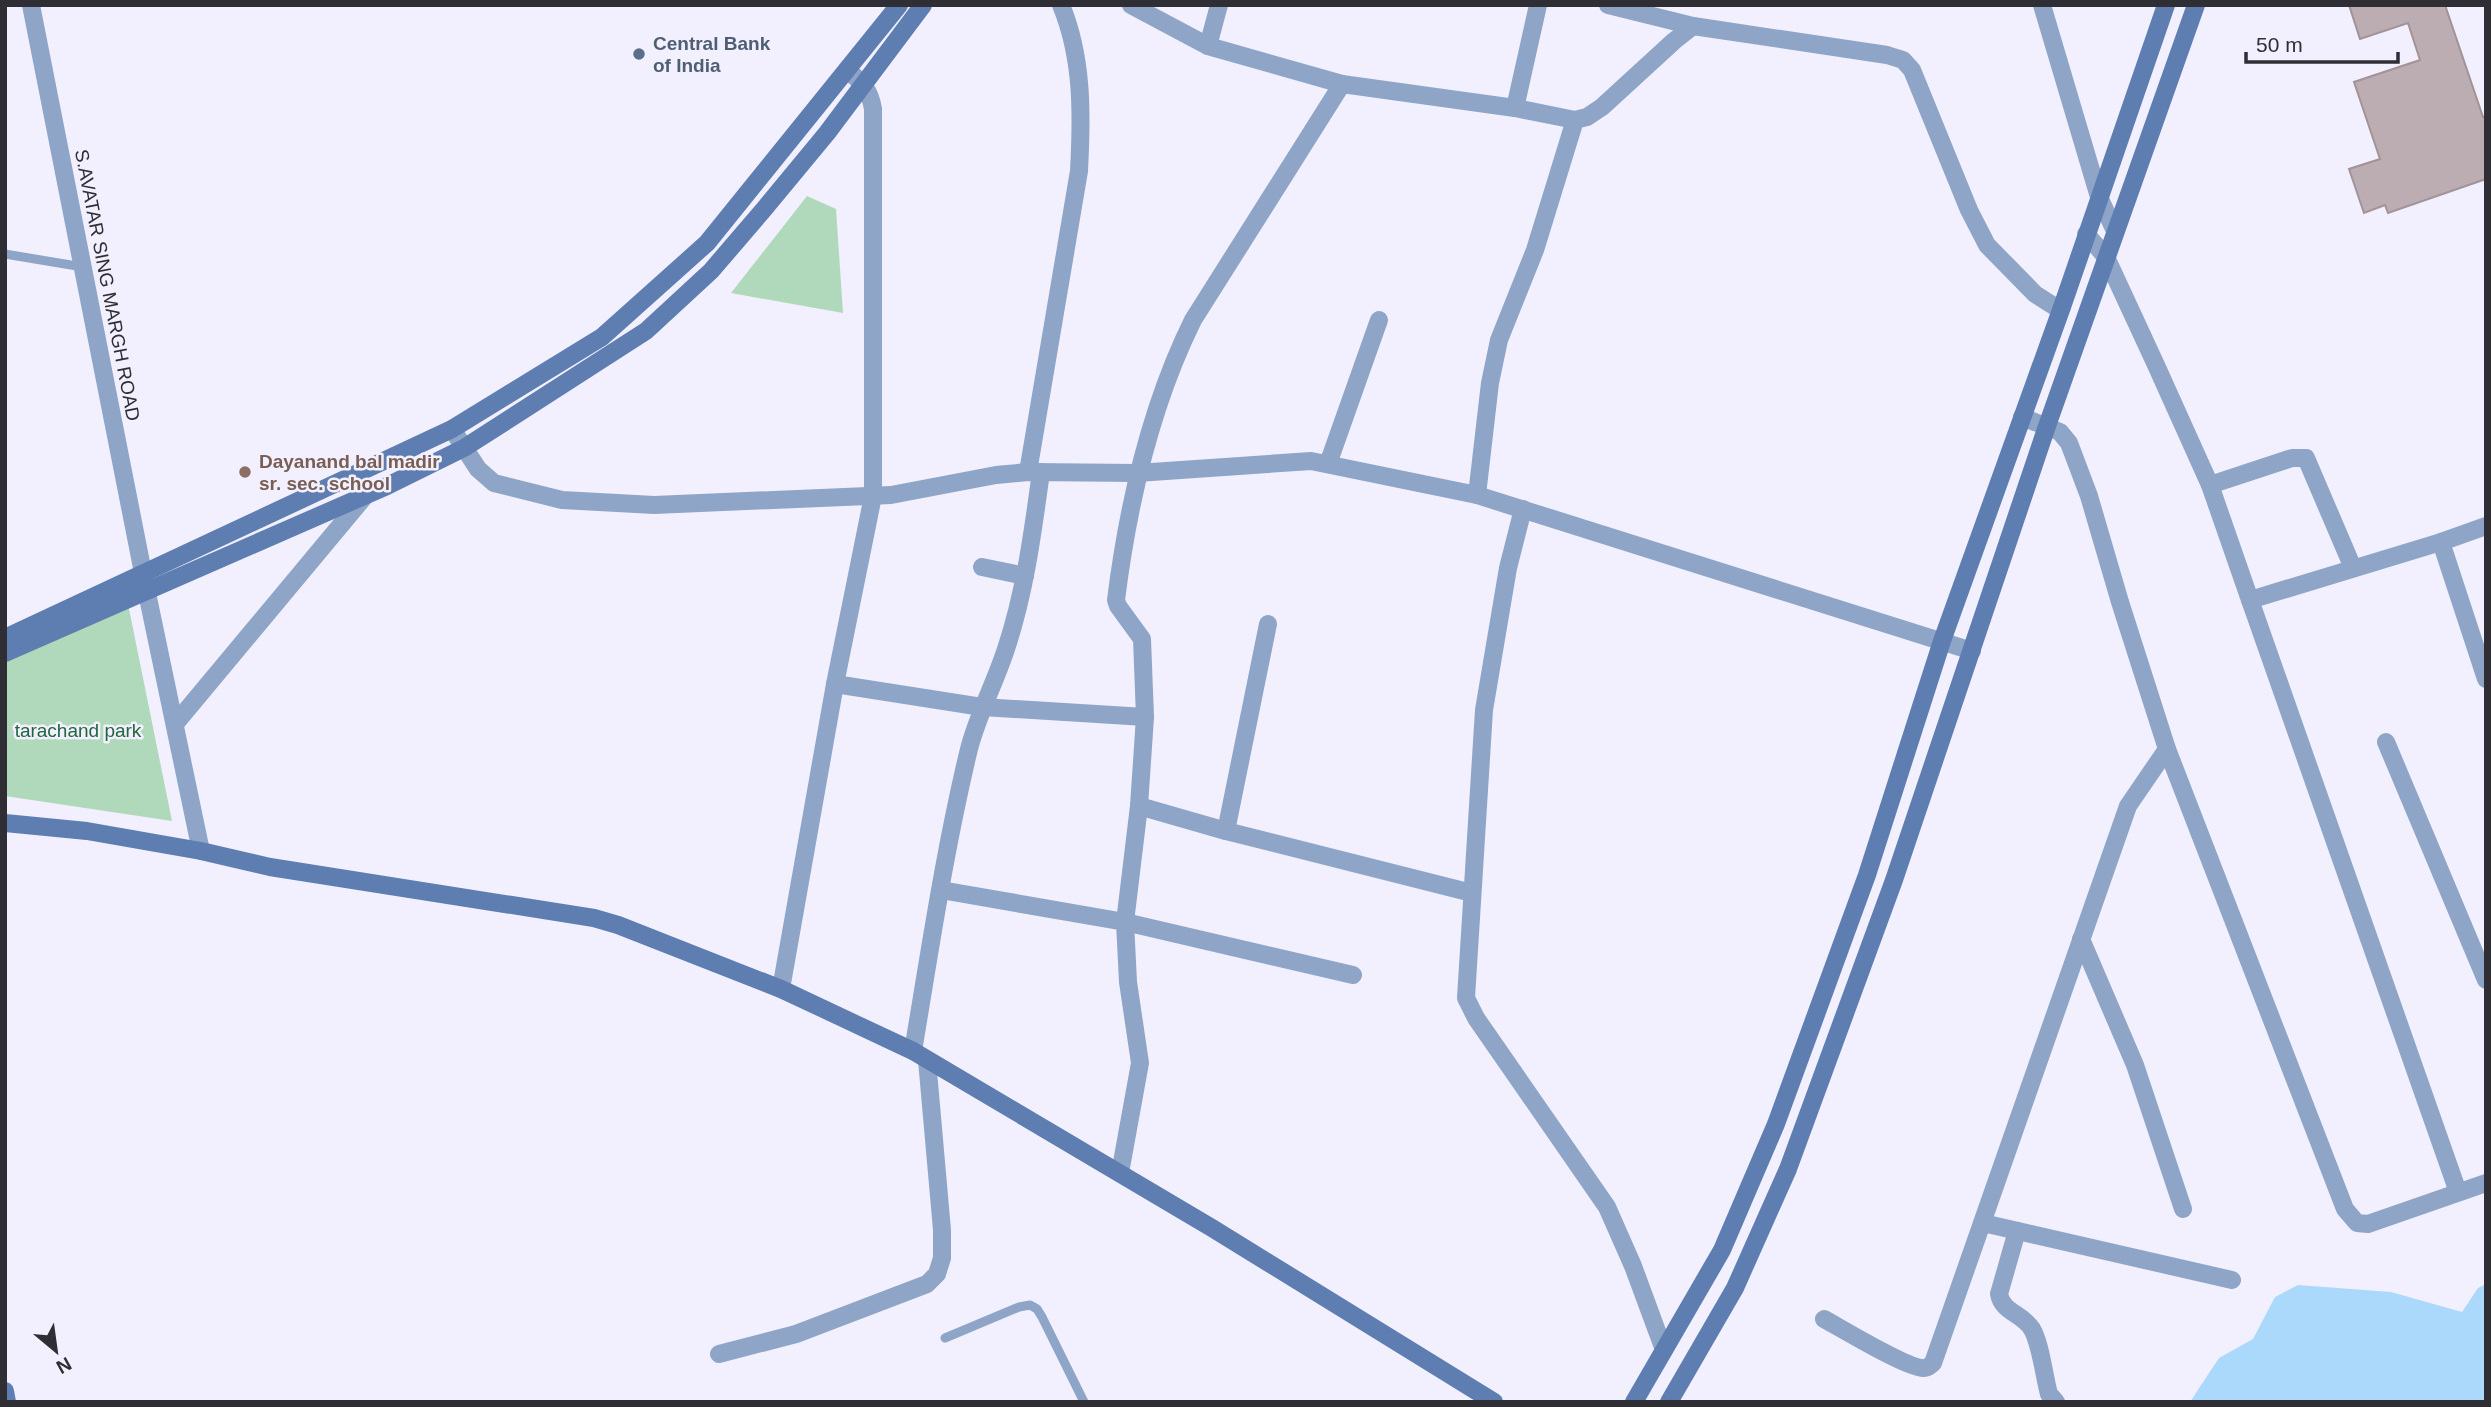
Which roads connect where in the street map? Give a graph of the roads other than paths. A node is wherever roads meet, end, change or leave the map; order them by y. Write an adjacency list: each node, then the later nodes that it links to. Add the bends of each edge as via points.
1 (32, 5): 24 (street, S.AVATAR SING MARGH ROAD)
2 (899, 5): 14 (street)
3 (923, 5): 15 (street)
4 (1061, 5): 32 (street, via 1077,66 1079,171)
5 (1131, 5): 13 (street)
6 (1219, 5): 13 (street)
7 (1538, 5): 17 (street)
8 (1608, 5): 12 (street)
9 (2042, 5): 19 (street)
10 (2166, 5): 19 (street)
11 (2196, 5): 20 (street)
12 (1693, 26): 18 (street, via 1602,107); 25 (street, via 1903,60 1912,70 1987,245 2035,295)
13 (1208, 46): 16 (street)
14 (847, 70): 15 (street); 29 (street, via 706,243 615,326)
15 (864, 84): 30 (street, via 765,208 687,295 646,331); 37 (street, via 873,109)
16 (1342, 84): 17 (street); 33 (street, via 1193,320 1175,357)
17 (1515, 108): 18 (street)
18 (1575, 120): 35 (street, via 1535,250 1499,340)
19 (2099, 197): 20 (street); 21 (street)
20 (2115, 231): 23 (street)
21 (2085, 234): 23 (street); 25 (street)
22 (5, 254): 24 (lane)
23 (2106, 257): 28 (street); 34 (street)
24 (83, 267): 45 (street, S.AVATAR SING MARGH ROAD)
25 (2060, 310): 27 (street)
26 (1380, 320): 31 (street)
27 (2022, 417): 28 (street); 51 (street)
28 (2047, 426): 52 (street); 60 (street, via 2069,443 2089,496)
29 (452, 429): 30 (street); 39 (street)
30 (464, 448): 36 (street); 37 (street, via 494,483 562,500 654,505)
31 (1328, 464): 33 (street, via 1300,461); 35 (street)
32 (1035, 472): 33 (street); 37 (street); 46 (street)
33 (1137, 473): 57 (street, via 1116,600 1142,639)
34 (2210, 485): 44 (street, via 2292,458 2306,458); 48 (street)
35 (1477, 495): 38 (street)
36 (365, 496): 41 (street); 58 (street)
37 (873, 496): 55 (street)
38 (1522, 509): 51 (street); 66 (street, via 1484,710)
39 (260, 518): 41 (street); 45 (street)
40 (2486, 526): 42 (street)
41 (271, 538): 47 (street)
42 (2441, 542): 44 (street); 54 (street)
43 (982, 567): 46 (street)
44 (2353, 568): 48 (street)
45 (143, 572): 47 (street, S.AVATAR SING MARGH ROAD); 50 (street)
46 (1025, 576): 56 (street, via 1006,650)
47 (147, 593): 53 (street); 58 (street, S.AVATAR SING MARGH ROAD)
48 (2250, 600): 75 (street)
49 (1268, 624): 63 (street)
50 (5, 638)
51 (1942, 641): 52 (street); 82 (street, via 1867,875 1776,1124 1721,1250)
52 (1972, 651): 89 (street, via 1788,1170 1735,1288)
53 (5, 653)
54 (2486, 679)
55 (835, 684): 56 (street); 71 (street)
56 (982, 707): 57 (street); 65 (street)
57 (1145, 717): 61 (street)
58 (175, 724): 64 (street, S.AVATAR SING MARGH ROAD)
59 (2386, 742): 70 (street)
60 (2168, 749): 68 (street, via 2128,806); 75 (street, via 2345,1209 2357,1223 2368,1224)
61 (1139, 806): 63 (street); 67 (street)
62 (5, 823): 64 (street, via 87,831)
63 (1226, 831): 66 (street)
64 (201, 852): 71 (street, via 594,918)
65 (941, 890): 67 (street); 72 (street)
66 (1472, 893): 82 (street, via 1465,990 1468,1004 1607,1207)
67 (1125, 922): 69 (street); 73 (street, via 1140,1063)
68 (2081, 939): 76 (street, via 2135,1065); 77 (street)
69 (1353, 975)
70 (2486, 981)
71 (781, 989): 72 (street)
72 (920, 1055): 73 (street); 83 (street, via 942,1230 937,1274 927,1284 796,1334)
73 (1120, 1174): 87 (street)
74 (2486, 1182): 75 (street)
75 (2458, 1192)
76 (2183, 1209)
77 (1983, 1223): 78 (street); 80 (street, via 1928,1368 1884,1352)
78 (2017, 1231): 79 (street); 90 (street, via 2000,1301 2034,1332 2049,1394)
79 (2232, 1280)
80 (1824, 1319)
81 (945, 1338): 86 (lane, via 1030,1305 1042,1317)
82 (1664, 1350): 88 (street)
83 (719, 1354)
84 (5, 1391): 85 (street)
85 (8, 1402)
86 (1084, 1402)
87 (1494, 1402)
88 (1634, 1402)
89 (1669, 1402)
90 (2056, 1402)

